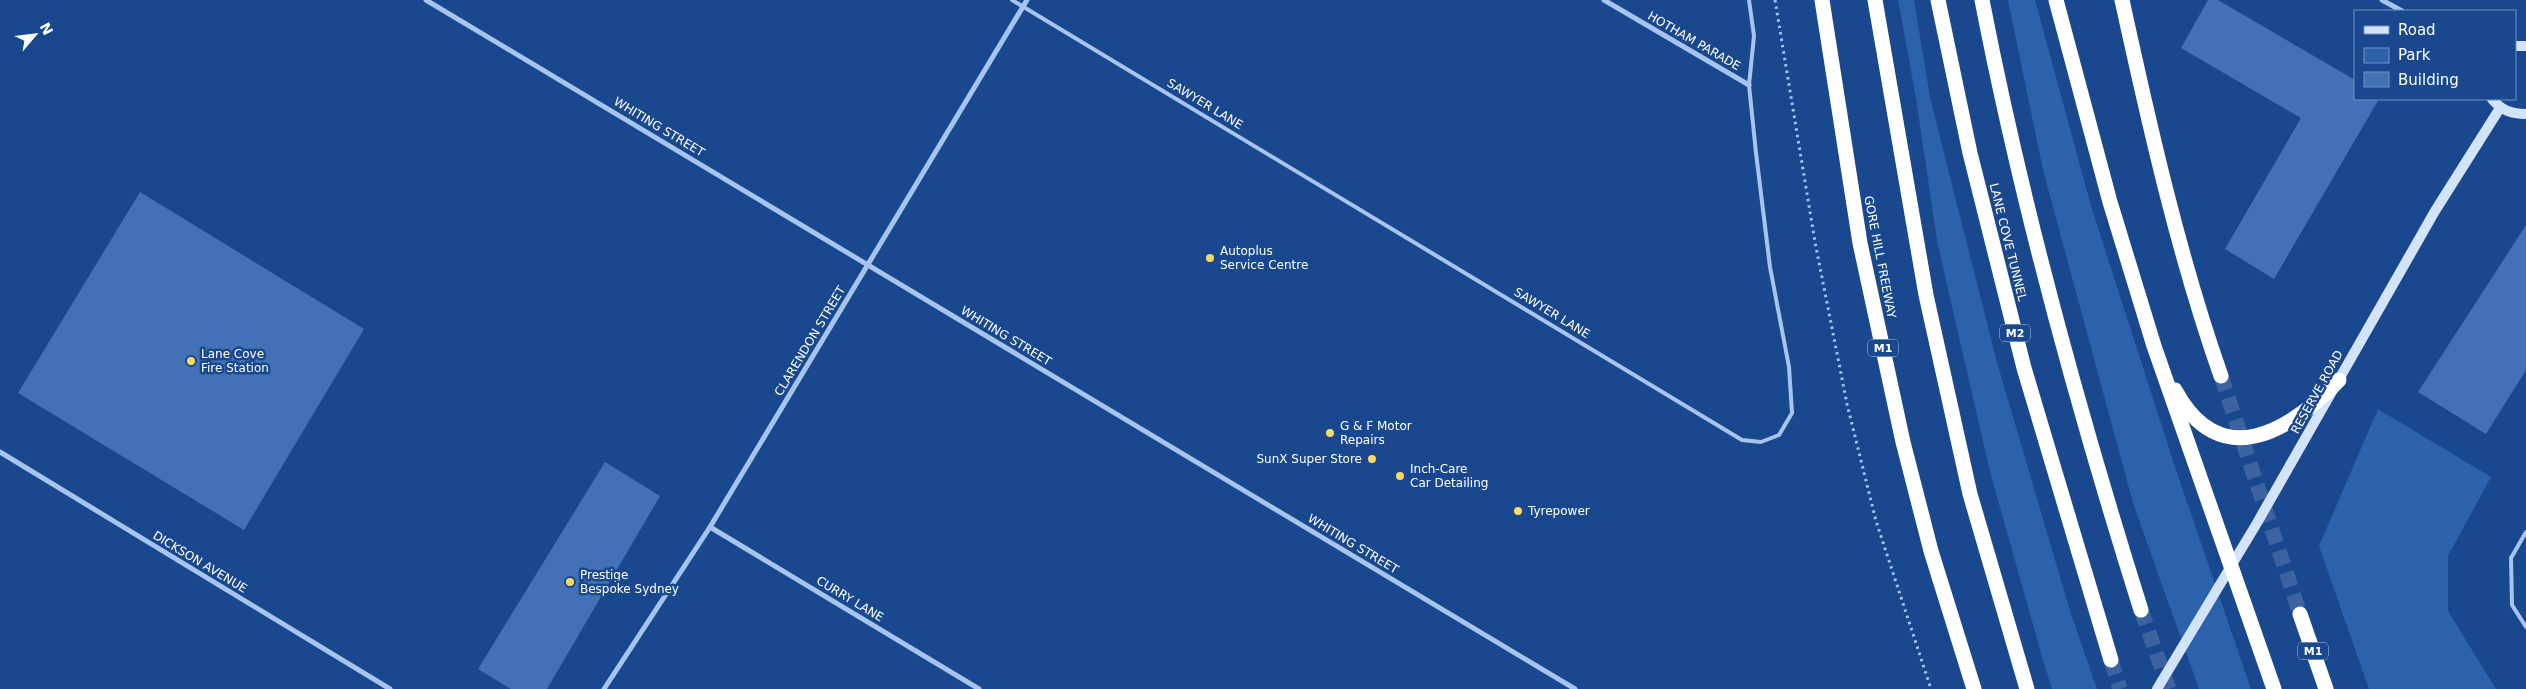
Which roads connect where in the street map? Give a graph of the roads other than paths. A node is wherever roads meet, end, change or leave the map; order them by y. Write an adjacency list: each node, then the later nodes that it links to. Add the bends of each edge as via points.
1 (426, 0): 19 (street, WHITING STREET)
2 (1012, 0): 13 (lane, SAWYER LANE)
3 (1027, 0): 13 (street, CLARENDON STREET)
4 (1604, 0): 15 (street, HOTHAM PARADE)
5 (1749, 0): 15 (lane, SAWYER LANE, via 1754,36)
6 (1822, 0): 35 (highway, GORE HILL FREEWAY / M1, via 1860,243 1903,442 1931,551)
7 (1875, 0): 36 (highway, via 1926,295 1970,494)
8 (1938, 0): 30 (highway, LANE COVE TUNNEL / M2, via 1970,153 2024,368)
9 (1982, 0): 27 (highway, via 1995,68 2046,277 2106,499)
10 (2056, 0): 20 (highway, via 2110,202)
11 (2122, 0): 21 (highway, via 2140,85 2180,239)
12 (2382, 0): 14 (street)
13 (1023, 7): 15 (lane, SAWYER LANE, via 1742,440 1761,442 1780,435 1792,413 1789,367 1770,267); 19 (street, CLARENDON STREET)
14 (2400, 10)
15 (1749, 85)
16 (2493, 100): 17 (street)
17 (2500, 108): 18 (street, via 2513,114); 22 (street, RESERVE ROAD, via 2435,211)
18 (2526, 114)
19 (868, 265): 24 (street, CLARENDON STREET); 34 (street, WHITING STREET)
20 (2154, 346): 22 (highway, via 2190,413 2205,427 2222,435 2241,438 2261,435 2276,428 2305,412); 26 (highway)
21 (2221, 376)
22 (2338, 380): 26 (street, RESERVE ROAD)
23 (0, 452): 31 (street, DICKSON AVENUE)
24 (710, 527): 32 (street, CLARENDON STREET); 33 (street, CURRY LANE)
25 (2526, 532): 29 (lane, via 2511,558 2512,605)
26 (2231, 566): 37 (street, RESERVE ROAD); 38 (highway)
27 (2142, 610)
28 (2300, 614): 39 (highway, M1)
29 (2526, 627)
30 (2110, 660)
31 (390, 689)
32 (604, 689)
33 (979, 689)
34 (1575, 689)
35 (1974, 689)
36 (2027, 689)
37 (2158, 689)
38 (2274, 689)
39 (2326, 689)

